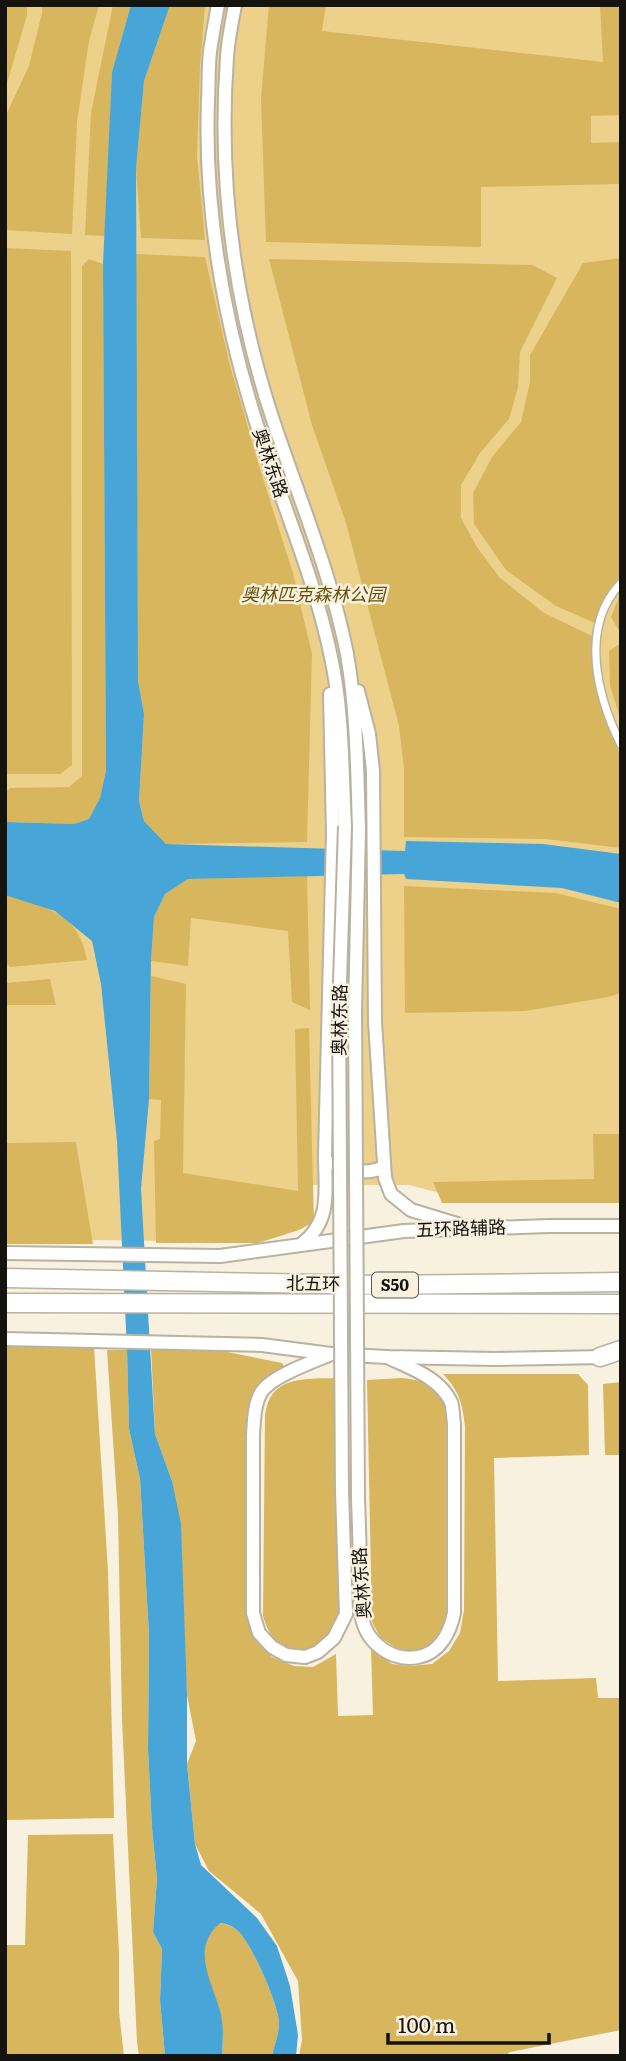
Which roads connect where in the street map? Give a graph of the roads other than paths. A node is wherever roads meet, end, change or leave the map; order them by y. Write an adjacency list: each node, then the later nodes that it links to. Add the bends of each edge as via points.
1 (218, 5): 5 (main road, 奥林东路, via 210,53 207,133 221,286 255,419 317,598)
2 (235, 5): 4 (main road, 奥林东路, via 227,55 224,133 238,284 271,414 333,596)
3 (621, 583): 6 (street, via 610,594 595,634 603,698)
4 (346, 654): 8 (main road, via 369,734 373,772 375,1022); 21 (main road, 奥林东路, bridge, via 356,721 359,828 355,1011 362,1618 371,1640 386,1652 417,1657 443,1640 454,1613 454,1424 452,1404 442,1389 432,1379)
5 (332, 658): 7 (main road); 19 (main road, 奥林东路, bridge, via 345,826 339,1013 346,1614 334,1638 318,1652 304,1657 286,1655 259,1633 253,1613 255,1409 262,1391 284,1374)
6 (621, 745)
7 (325, 1156): 8 (main road, via 338,1168 376,1171); 11 (main road, via 322,1221)
8 (383, 1167): 10 (main road, via 391,1194 411,1210)
9 (621, 1226): 10 (main road, 五环路辅路)
10 (470, 1228): 11 (main road, 五环路辅路)
11 (302, 1244): 12 (main road, 五环路辅路, via 220,1256)
12 (5, 1253)
13 (5, 1278): 14 (highway, 北五环 / S50, via 379,1285)
14 (621, 1282)
15 (5, 1303): 16 (highway, 北五环 / S50)
16 (621, 1304)
17 (5, 1339): 19 (main road, via 262,1345)
18 (621, 1350): 22 (highway)
19 (331, 1354): 21 (main road)
20 (621, 1356): 22 (main road)
21 (387, 1357): 22 (main road)
22 (600, 1357)

